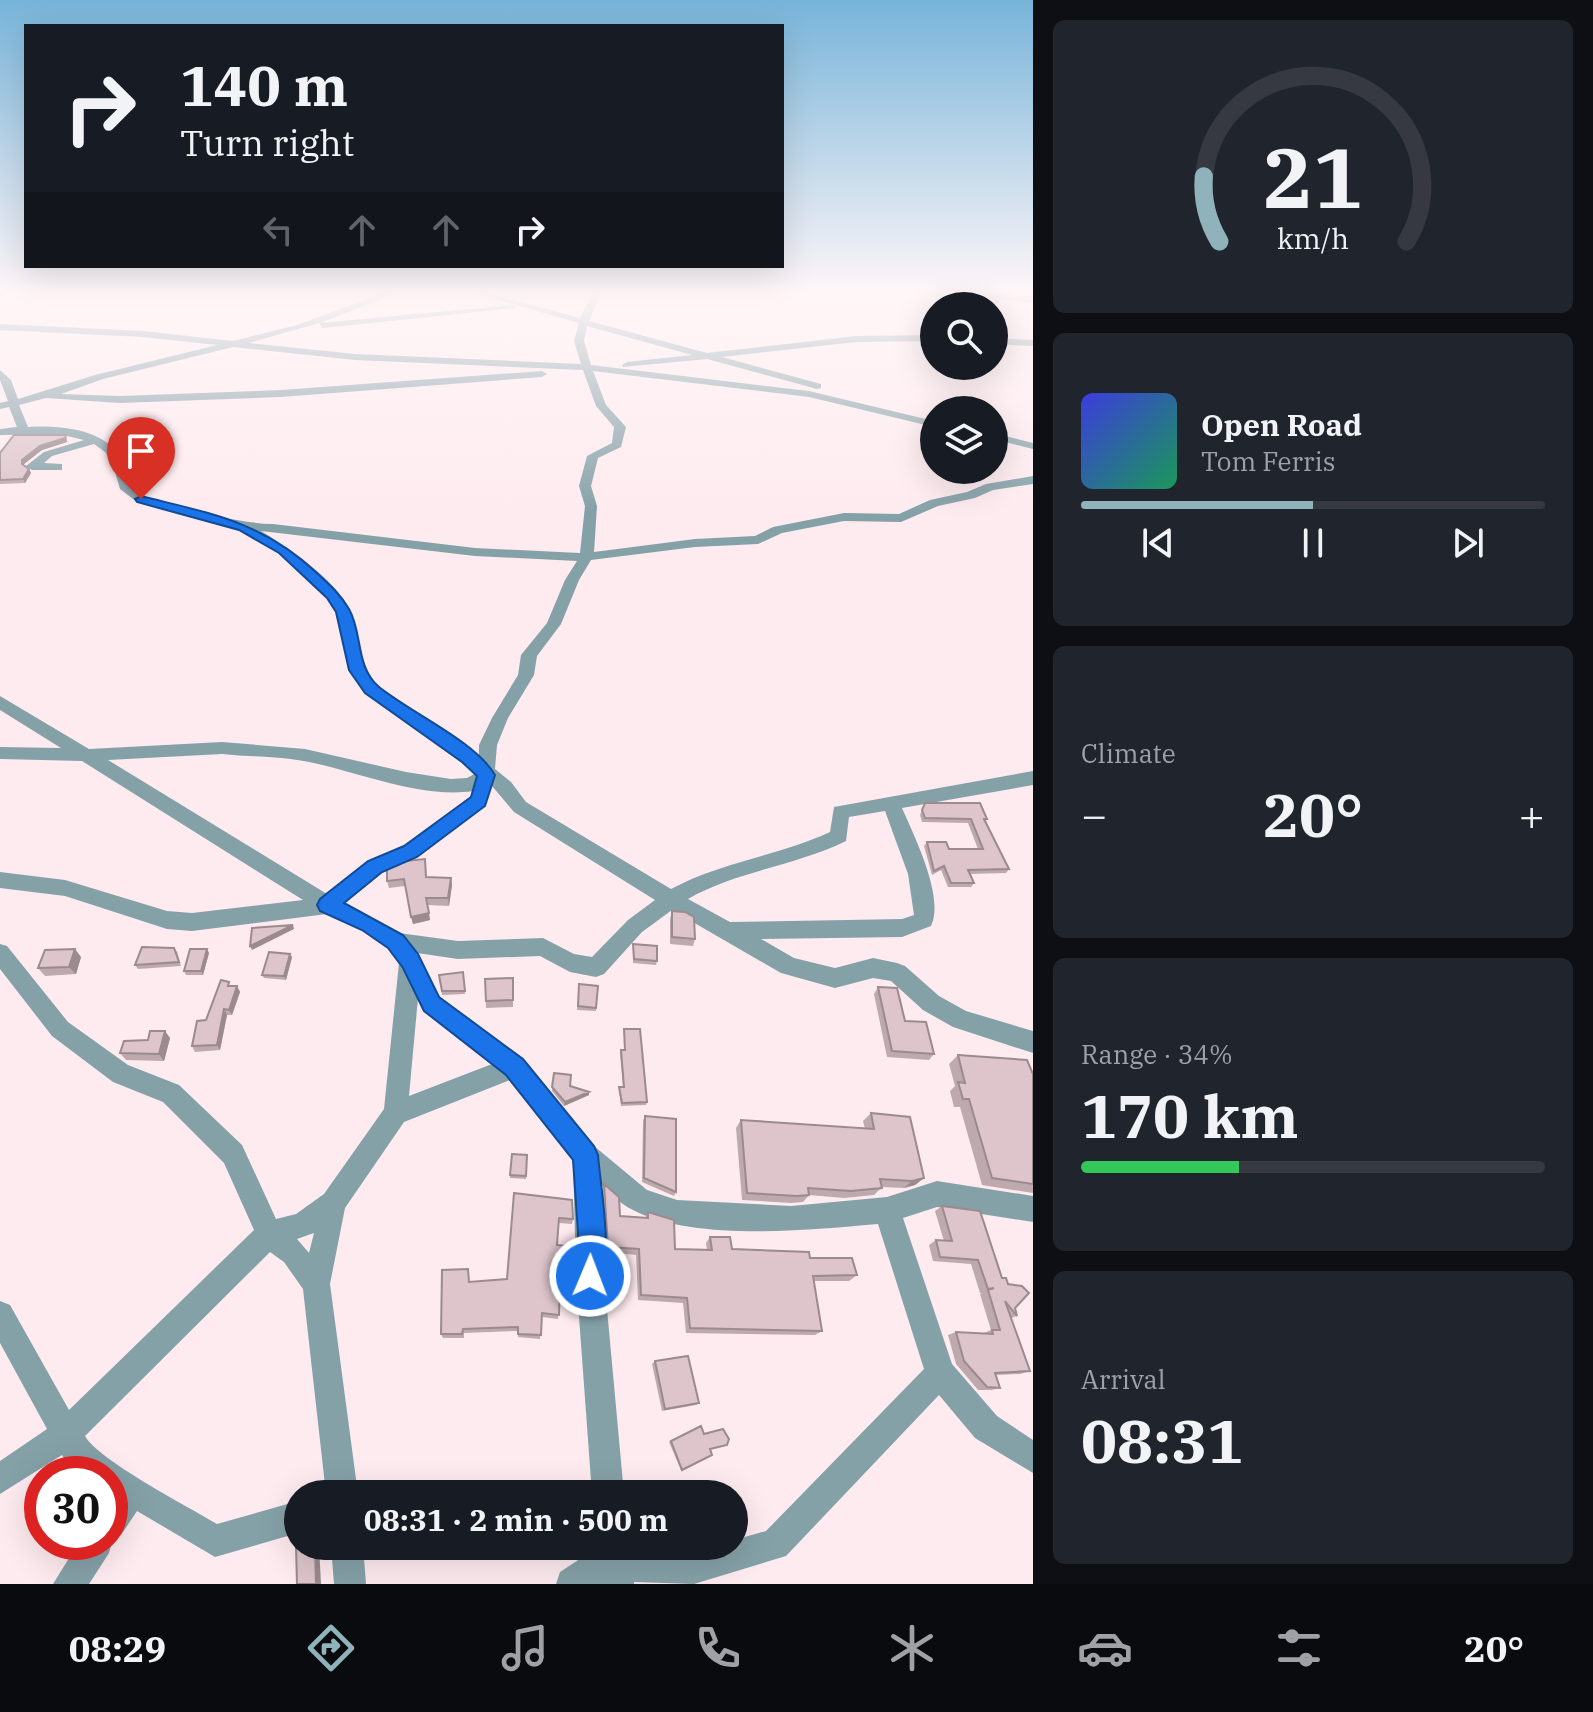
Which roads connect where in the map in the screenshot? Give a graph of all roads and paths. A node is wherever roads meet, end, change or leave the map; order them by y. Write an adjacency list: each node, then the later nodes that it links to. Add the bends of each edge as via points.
1 (155, 364): 8 (street)
2 (489, 364): 6 (street)
3 (586, 364): 6 (street)
4 (636, 364): 6 (street)
5 (740, 364): 11 (street)
6 (588, 369): 8 (street, via 227,396); 11 (street, via 809,394); 23 (street, via 601,406 620,427 620,438 617,445 593,456 588,467 591,529)
7 (0, 373): 9 (street)
8 (47, 395): 9 (street)
9 (15, 402): 10 (street); 13 (street)
10 (0, 406)
11 (895, 414): 12 (street)
12 (920, 420)
13 (25, 430): 14 (street); 15 (street, via 72,432)
14 (0, 432)
15 (95, 440): 18 (street); 22 (street, via 117,459 124,486 141,499)
16 (1008, 440): 17 (street)
17 (1033, 446)
18 (48, 452): 19 (street, via 32,466); 20 (street)
19 (58, 467)
20 (23, 470)
21 (1033, 480): 23 (street, via 934,503 901,518 844,517 778,530 758,540)
22 (243, 527): 23 (street, via 475,552); 27 (street, via 284,550 332,595 344,612 357,670 371,689 469,757)
23 (586, 557): 27 (street, via 554,624 529,655 526,675 500,718 488,745)
24 (0, 702): 26 (street)
25 (0, 753): 26 (street)
26 (87, 755): 27 (street, via 222,748 305,755 451,786 470,785); 32 (street)
27 (486, 775): 31 (street, via 505,787 520,807); 32 (street, via 479,801 411,852 375,867)
28 (1033, 778): 29 (street)
29 (890, 802): 31 (street, via 840,812 839,836 816,847 703,881); 33 (street, via 919,871 924,920 902,928)
30 (0, 880): 32 (street, via 65,888 167,920 192,922)
31 (671, 899): 33 (street); 34 (street, via 635,926 596,967 570,963 543,947 458,950)
32 (328, 905): 34 (street)
33 (728, 931): 37 (street, via 789,966 835,978 873,968 897,973 931,1003 961,1020)
34 (395, 941): 36 (street)
35 (0, 953): 44 (street, via 60,1029 121,1074 171,1093 233,1154)
36 (410, 961): 38 (street, via 432,1004); 39 (street)
37 (1033, 1042)
38 (514, 1067): 39 (street); 40 (street)
39 (396, 1113): 41 (street)
40 (585, 1155): 43 (street, via 639,1200 677,1213 791,1219); 53 (street)
41 (333, 1203): 44 (street, via 302,1225); 45 (street)
42 (1033, 1209): 43 (street, via 937,1194)
43 (887, 1210): 47 (street)
44 (269, 1234): 45 (street, via 293,1253); 48 (street)
45 (316, 1284): 52 (street)
46 (0, 1315): 48 (street)
47 (940, 1373): 50 (street, via 986,1427); 59 (street, via 775,1545)
48 (66, 1434): 49 (street); 51 (street)
49 (79, 1456)
50 (1033, 1458)
51 (0, 1479)
52 (340, 1480)
53 (607, 1480)
54 (128, 1487): 55 (street, via 215,1541)
55 (284, 1521)
56 (86, 1560): 60 (street)
57 (348, 1560): 61 (street)
58 (614, 1565): 59 (street); 62 (street, via 600,1563)
59 (690, 1577)
60 (69, 1584)
61 (350, 1584)
62 (572, 1584)

